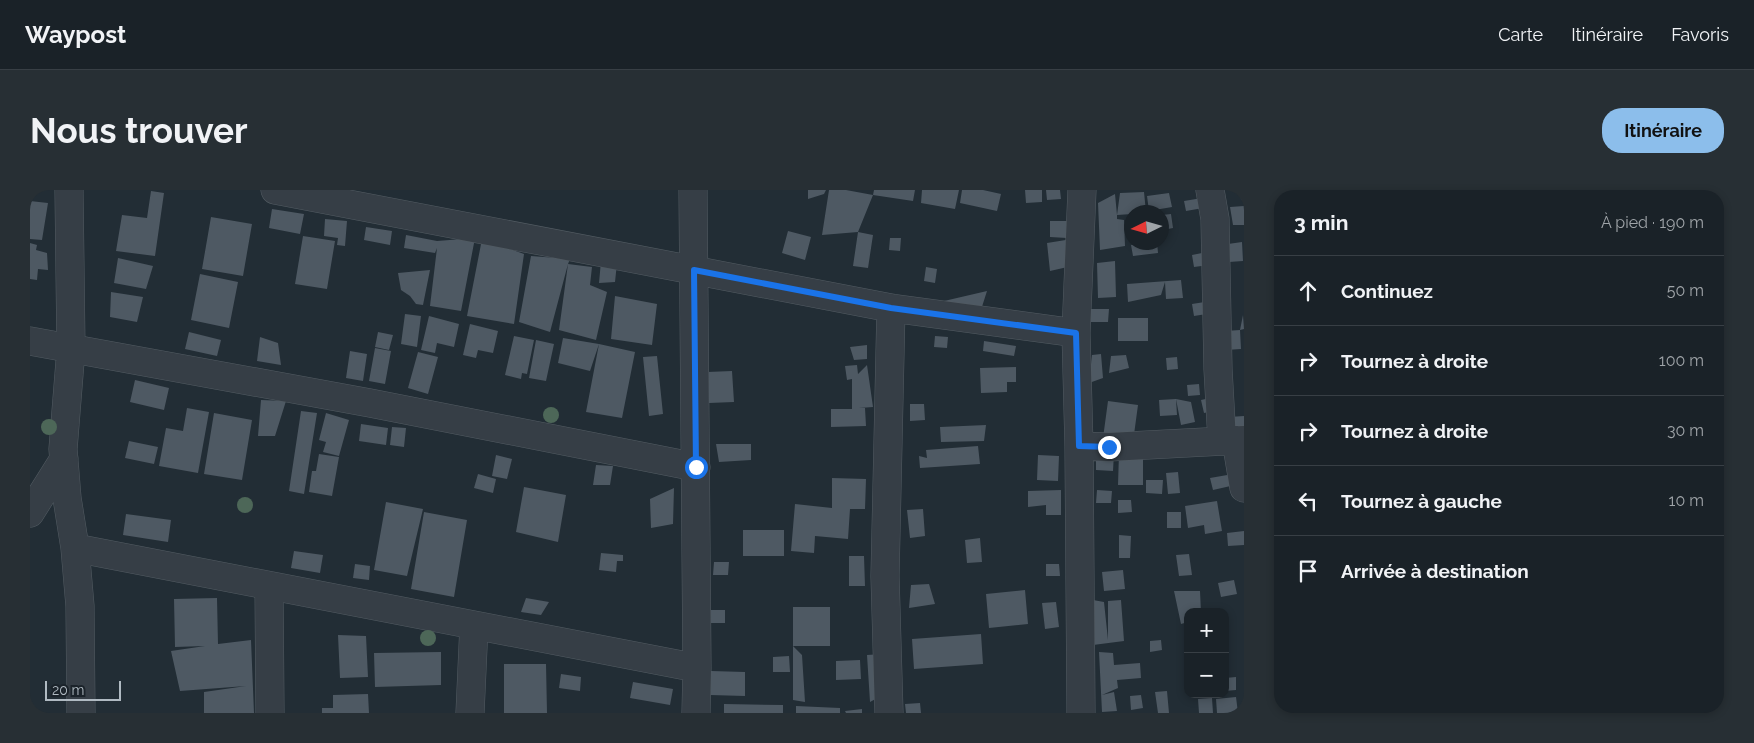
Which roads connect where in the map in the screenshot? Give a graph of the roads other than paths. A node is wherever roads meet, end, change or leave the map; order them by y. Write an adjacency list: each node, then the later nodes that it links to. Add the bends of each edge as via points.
1 (69, 190): 10 (street)
2 (275, 190): 6 (street)
3 (693, 190): 6 (street)
4 (1082, 190): 8 (street)
5 (1210, 190): 11 (street, via 1215,220 1218,369)
6 (694, 270): 7 (street); 14 (street)
7 (891, 308): 8 (street); 25 (street, via 885,576)
8 (1076, 333): 12 (street)
9 (30, 341): 10 (street)
10 (71, 349): 13 (street); 14 (street)
11 (1234, 440): 12 (street); 15 (street)
12 (1079, 446): 26 (street)
13 (64, 459): 16 (street); 17 (street)
14 (696, 467): 20 (street)
15 (1244, 488)
16 (30, 514)
17 (75, 548): 18 (street); 21 (street, via 80,606)
18 (269, 586): 19 (street); 22 (street)
19 (474, 625): 20 (street); 23 (street)
20 (698, 668): 24 (street)
21 (81, 713)
22 (270, 713)
23 (470, 713)
24 (696, 713)
25 (889, 713)
26 (1081, 713)

